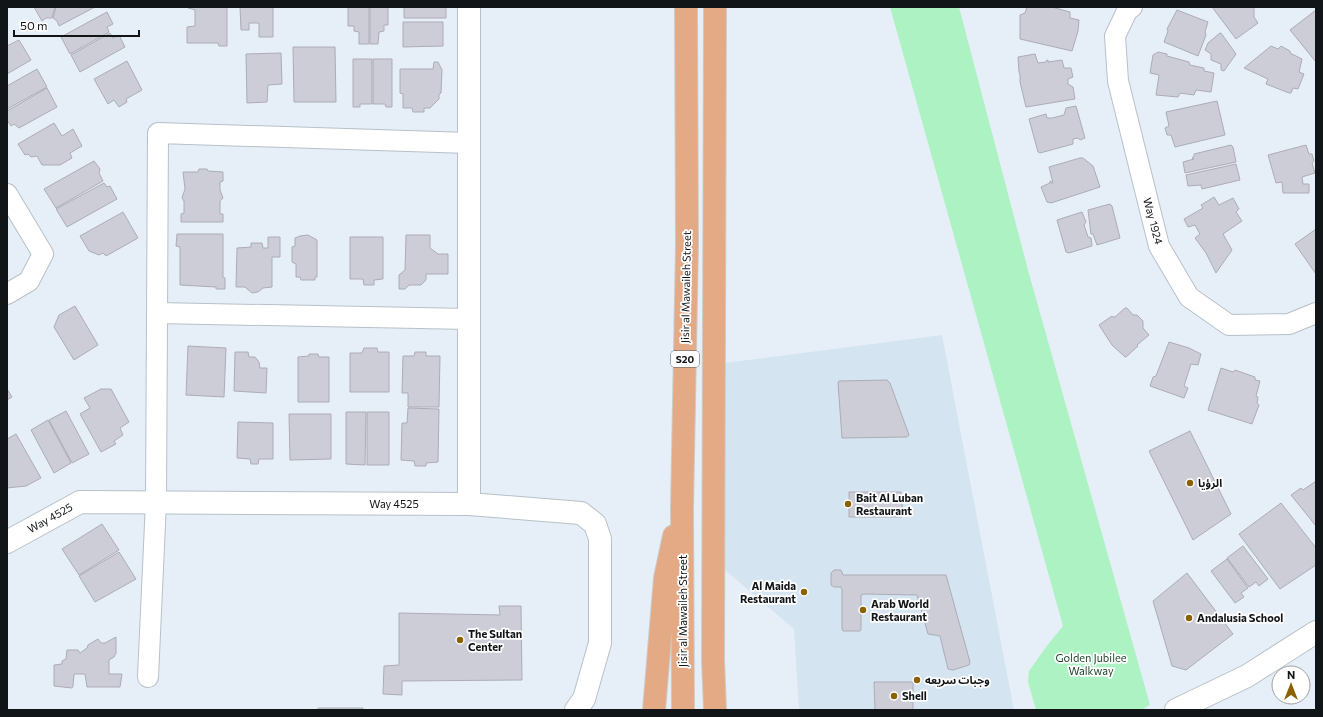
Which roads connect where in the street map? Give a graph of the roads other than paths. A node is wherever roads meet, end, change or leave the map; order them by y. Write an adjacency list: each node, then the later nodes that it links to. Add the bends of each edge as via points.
1 (469, 7): 5 (street)
2 (715, 7): 20 (main road, S20)
3 (1132, 7): 8 (street, Way 1924, via 1127,11 1115,36 1118,81 1159,246 1189,297 1229,325 1289,324)
4 (685, 10): 13 (main road, Jisir al Mawaileh Street / S20, via 687,245)
5 (469, 143): 9 (street, via 158,133); 10 (street)
6 (7, 194): 7 (street, via 43,254 30,281)
7 (7, 294)
8 (1316, 312)
9 (157, 313): 10 (street); 11 (street)
10 (469, 319): 12 (street)
11 (156, 502): 12 (street, Way 4525); 14 (street, Way 4525, via 80,502); 16 (street)
12 (469, 504): 17 (street, Way 4525, via 581,513 595,524 600,539 600,643 584,699)
13 (682, 508): 18 (main road, via 665,578); 19 (main road, Jisir al Mawaileh Street / S20)
14 (7, 542)
15 (1316, 632): 21 (street, via 1247,676)
16 (148, 677)
17 (576, 710)
18 (654, 710)
19 (683, 710)
20 (715, 710)
21 (1176, 710)

